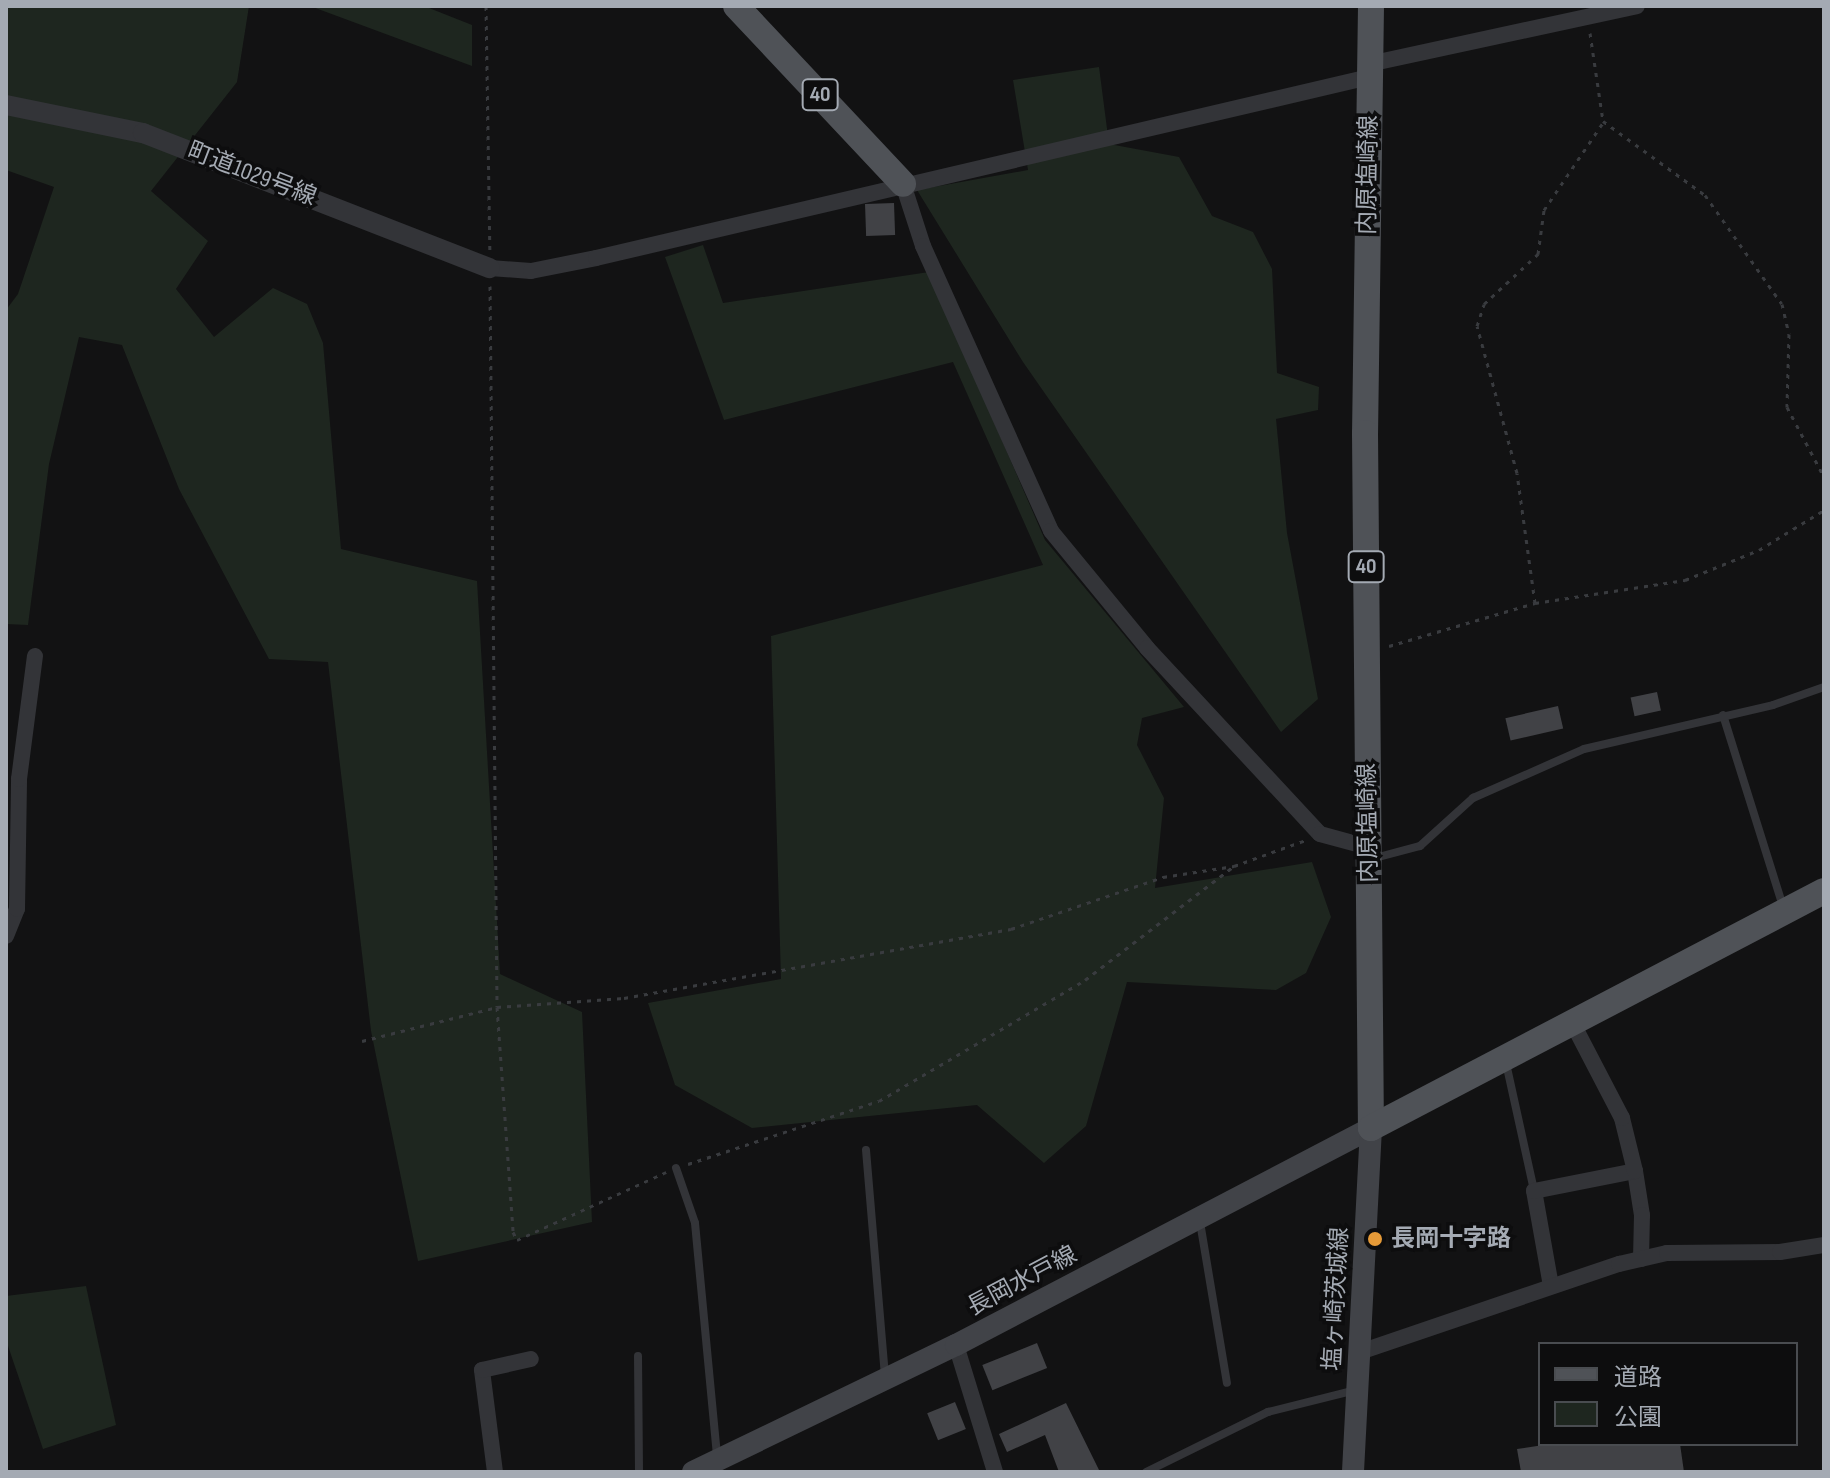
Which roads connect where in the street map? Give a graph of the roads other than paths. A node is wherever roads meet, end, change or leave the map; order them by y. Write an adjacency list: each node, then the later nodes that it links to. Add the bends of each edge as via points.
1 (736, 6): 6 (main road, 40)
2 (1371, 6): 4 (main road, 内原塩崎線 / 40)
3 (1637, 6): 4 (street)
4 (1369, 70): 6 (street); 12 (main road, 内原塩崎線 / 40)
5 (6, 105): 7 (street, 町道1029号線, via 143,133)
6 (903, 184): 7 (street, via 557,266 531,271); 12 (street, via 923,246 1051,531 1147,648 1320,834)
7 (490, 268)
8 (35, 656): 11 (street)
9 (1824, 687): 10 (lane)
10 (1723, 715): 12 (lane, via 1584,749 1473,798 1420,846); 14 (lane)
11 (13, 778): 15 (street, via 17,909)
12 (1369, 854): 18 (main road, 内原塩崎線 / 40)
13 (1824, 891): 14 (main road)
14 (1784, 911): 16 (main road)
15 (6, 936)
16 (1573, 1024): 17 (main road); 21 (street, via 1622,1118)
17 (1505, 1058): 18 (main road); 22 (lane)
18 (1371, 1128): 23 (main road, 長岡水戸線); 28 (main road, 塩ヶ崎茨城線)
19 (866, 1150): 31 (lane)
20 (676, 1168): 34 (lane, via 695,1223)
21 (1635, 1171): 22 (street); 25 (street)
22 (1534, 1191): 26 (street)
23 (1200, 1217): 27 (main road, 長岡水戸線); 32 (lane)
24 (1824, 1245): 25 (street)
25 (1641, 1259): 26 (street)
26 (1551, 1286): 28 (street)
27 (956, 1345): 31 (main road, 長岡水戸線); 38 (street)
28 (1360, 1352): 33 (main road, 塩ヶ崎茨城線)
29 (638, 1356): 36 (lane)
30 (531, 1359): 35 (street, via 482,1370)
31 (885, 1381): 34 (main road, 長岡水戸線)
32 (1227, 1383)
33 (1357, 1389): 39 (lane, via 1268,1412); 40 (main road, 塩ヶ崎茨城線)
34 (717, 1462): 37 (main road, 長岡水戸線)
35 (495, 1472)
36 (639, 1472)
37 (693, 1472)
38 (995, 1472)
39 (1146, 1472)
40 (1353, 1472)

